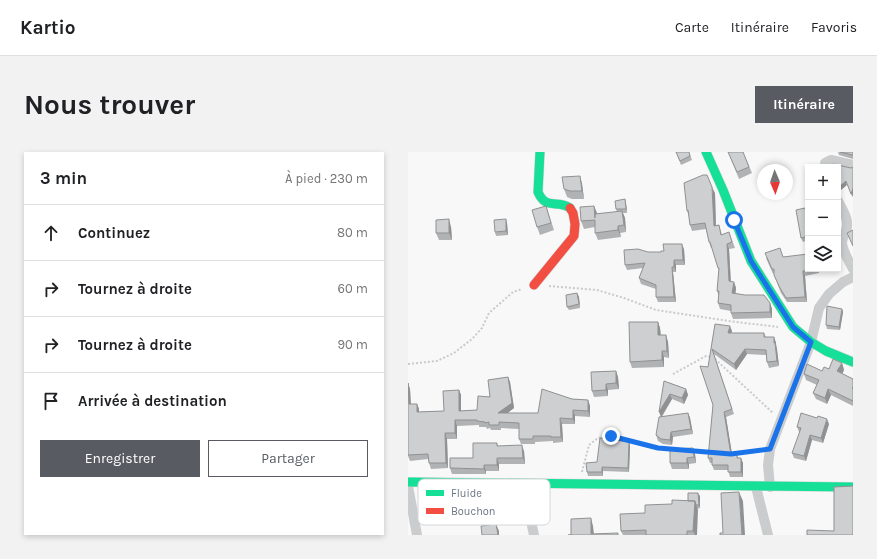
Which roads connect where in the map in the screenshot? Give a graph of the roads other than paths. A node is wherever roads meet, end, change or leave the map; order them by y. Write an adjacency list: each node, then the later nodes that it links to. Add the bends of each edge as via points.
1 (540, 152): 8 (street, via 540,197 549,204 570,207 575,224 574,236)
2 (706, 152): 9 (street, via 751,261 793,327)
3 (825, 164): 4 (street, via 831,160)
4 (853, 165)
5 (841, 207): 6 (street, via 847,223 842,243)
6 (853, 269)
7 (853, 277): 9 (street, via 829,294 820,308)
8 (534, 285)
9 (811, 342): 10 (street); 16 (street, via 770,449)
10 (853, 362)
11 (408, 482): 12 (street)
12 (418, 482)
13 (550, 484): 15 (street)
14 (408, 486): 19 (street)
15 (756, 487): 16 (street); 21 (street)
16 (770, 487): 17 (street)
17 (853, 487)
18 (532, 525): 20 (street)
19 (417, 535)
20 (534, 535)
21 (768, 535)

